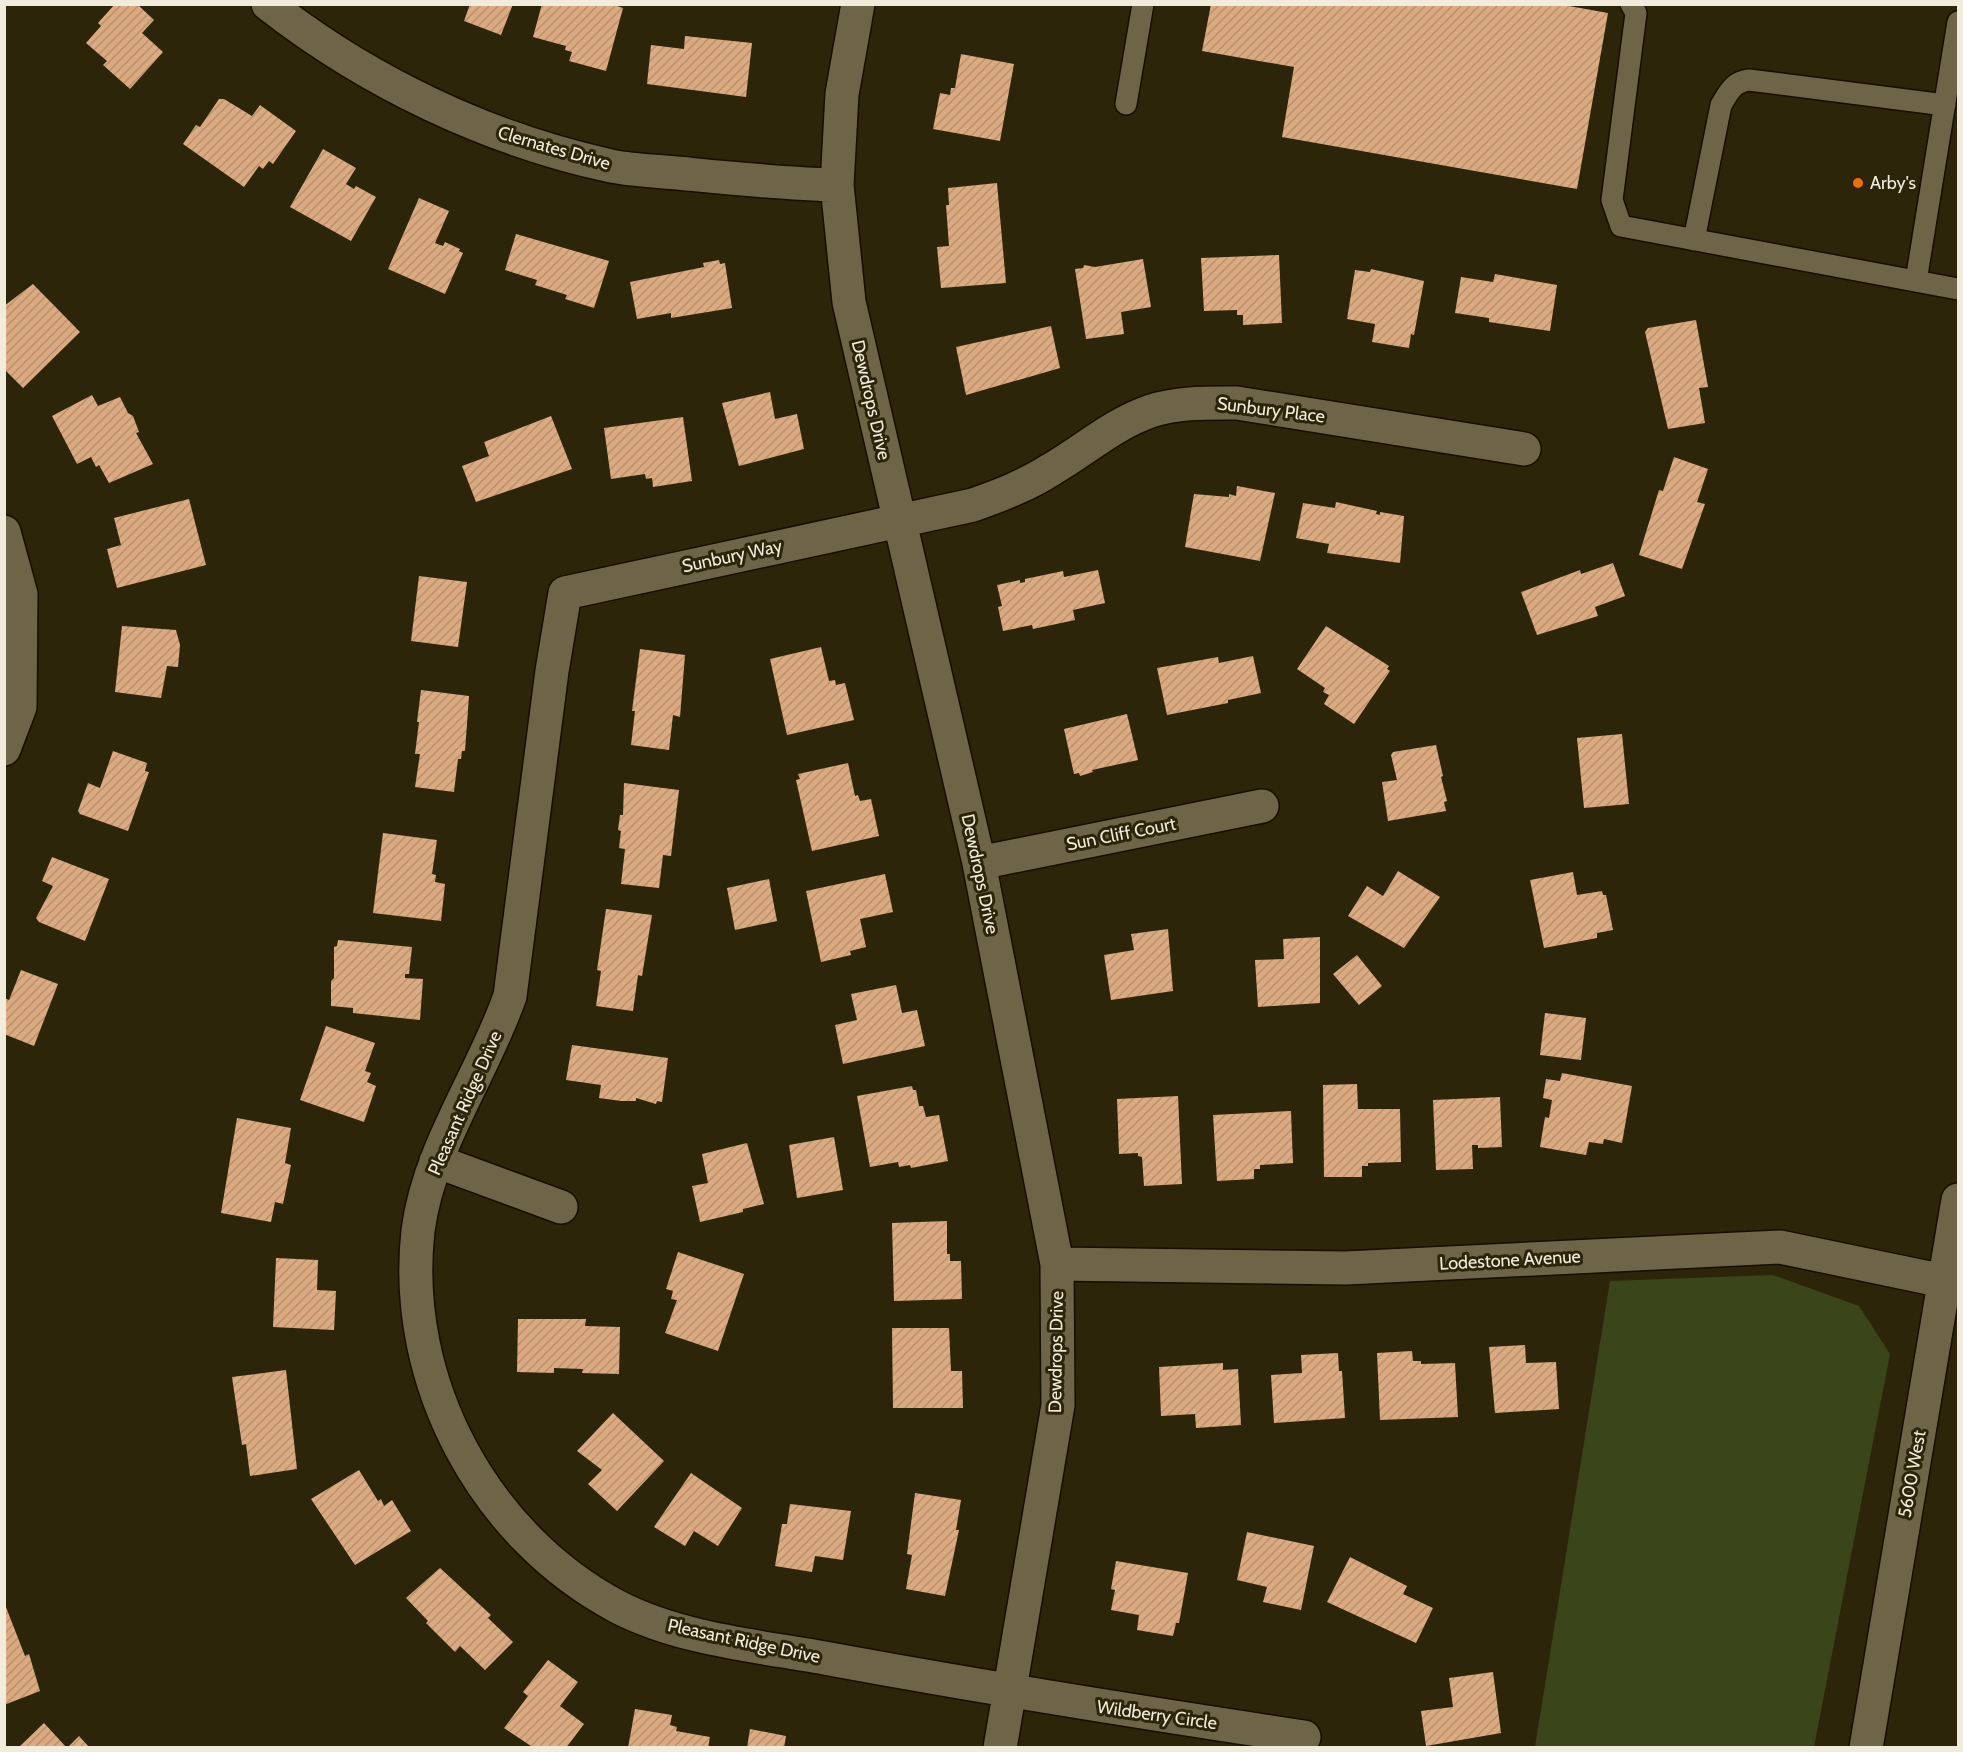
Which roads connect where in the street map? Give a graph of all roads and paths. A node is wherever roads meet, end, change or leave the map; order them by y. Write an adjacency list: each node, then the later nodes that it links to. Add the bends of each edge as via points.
1 (268, 4): 8 (street, Clernates Drive, via 310,37 423,102 520,142 613,166)
2 (858, 4): 8 (street, Dewdrops Drive, via 842,94)
3 (1143, 4): 6 (lane)
4 (1631, 4): 9 (lane, via 1636,13 1612,200 1621,226)
5 (1959, 22): 7 (lane)
6 (1126, 104)
7 (1945, 105): 9 (lane, via 1739,81 1720,105); 10 (lane)
8 (837, 185): 13 (street, Dewdrops Drive, via 849,302)
9 (1694, 240): 10 (lane)
10 (1916, 281): 11 (lane)
11 (1959, 289)
12 (1524, 449): 13 (street, Sunbury Place, via 1237,402 1190,403 1150,411 1102,434 1018,489 973,505)
13 (899, 520): 15 (street, Sunbury Way); 18 (street, Dewdrops Drive)
14 (4, 532): 16 (street, via 21,594 20,707)
15 (565, 593): 19 (street, Pleasant Ridge Drive, via 510,996 497,1034)
16 (4, 749)
17 (1262, 806): 18 (street, Sun Cliff Court)
18 (979, 863): 22 (street, Dewdrops Drive)
19 (436, 1161): 21 (street); 24 (street, Pleasant Ridge Drive, via 418,1229 416,1302 431,1379 455,1440 500,1510 550,1562 619,1607 677,1630)
20 (1959, 1200): 23 (street, 5600 West)
21 (561, 1207)
22 (1057, 1264): 23 (street, Lodestone Avenue, via 1346,1268 1780,1247); 24 (street, Dewdrops Drive, via 1058,1405)
23 (1952, 1283): 27 (street, 5600 West)
24 (1011, 1693): 25 (street, Wildberry Circle); 26 (street, Dewdrops Drive)
25 (1304, 1737)
26 (1000, 1748)
27 (1866, 1748)

